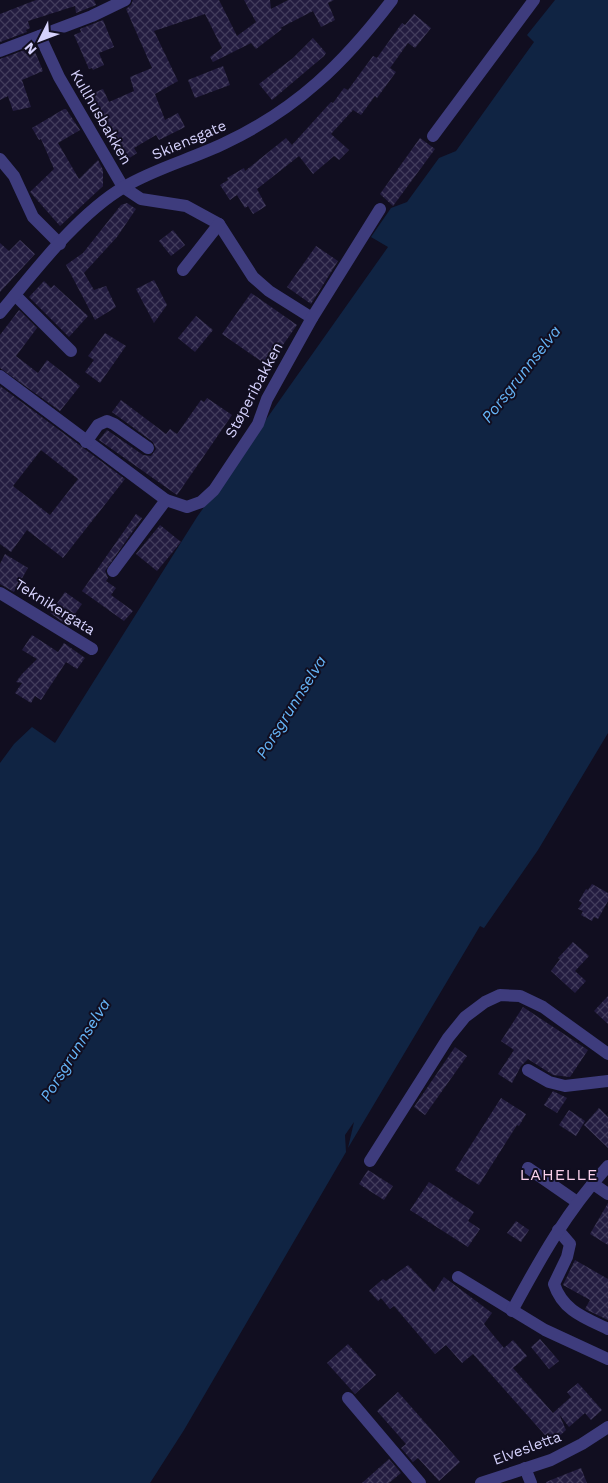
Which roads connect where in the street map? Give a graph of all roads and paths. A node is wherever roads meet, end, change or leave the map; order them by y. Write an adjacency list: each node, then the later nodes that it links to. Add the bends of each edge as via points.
1 (125, 0): 4 (street)
2 (392, 0): 8 (street, Skiensgate, via 348,54 297,102 247,133)
3 (534, 0): 6 (street)
4 (40, 36): 5 (street); 8 (street, Kullhusbakken, via 59,77)
5 (0, 50)
6 (433, 136)
7 (0, 159): 11 (street, via 14,176 33,217)
8 (123, 187): 10 (street, via 141,199 186,206); 11 (street, Skiensgate, via 86,217)
9 (380, 209): 15 (street, Støperibakken)
10 (218, 224): 12 (street); 15 (street, via 253,277)
11 (60, 244): 13 (street, Skiensgate)
12 (183, 270)
13 (15, 295): 14 (street, Skiensgate); 16 (street)
14 (0, 313)
15 (312, 318): 20 (street, Støperibakken, via 267,399 258,424 214,490 201,502 187,507)
16 (71, 351)
17 (0, 376): 18 (street, Støperibakken)
18 (86, 442): 19 (street, via 98,425 107,422); 20 (street, Støperibakken)
19 (148, 448)
20 (166, 500): 21 (street)
21 (113, 571)
22 (0, 592): 23 (street, Teknikergata)
23 (92, 649)
24 (608, 1054): 27 (street, via 543,1008 520,996 500,995 465,1017 448,1038)
25 (528, 1070): 26 (street, via 549,1082 565,1086)
26 (608, 1081)
27 (370, 1161)
28 (608, 1166): 30 (street)
29 (528, 1168): 32 (street)
30 (592, 1183): 31 (street); 32 (street)
31 (608, 1194)
32 (577, 1202): 33 (street)
33 (558, 1230): 35 (street); 36 (street, via 570,1244 554,1284 558,1296 563,1304)
34 (458, 1277): 35 (street)
35 (512, 1311): 37 (street)
36 (608, 1330)
37 (608, 1359)
38 (348, 1398): 41 (street)
39 (608, 1427): 40 (street, Elvesletta, via 569,1451)
40 (525, 1468): 42 (street, Elvesletta); 43 (street)
41 (415, 1481)
42 (481, 1483)
43 (531, 1483)

